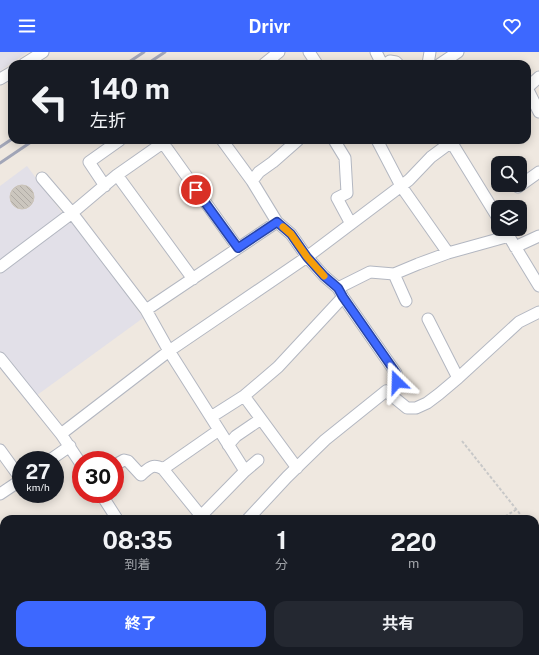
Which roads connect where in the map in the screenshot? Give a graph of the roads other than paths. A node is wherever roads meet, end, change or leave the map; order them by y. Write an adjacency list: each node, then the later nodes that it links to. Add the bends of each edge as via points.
1 (43, 52): 4 (street)
2 (279, 52): 5 (street)
3 (458, 52): 6 (street)
4 (30, 60)
5 (269, 60)
6 (446, 60)
7 (539, 77): 8 (street)
8 (531, 84)
9 (531, 96): 10 (street)
10 (539, 112)
11 (114, 144): 25 (street, via 89,162)
12 (162, 144): 21 (street)
13 (166, 144): 35 (street)
14 (225, 144): 23 (street)
15 (293, 144): 23 (street, via 259,172)
16 (336, 144): 30 (street, via 345,158 346,193 338,198)
17 (379, 144): 26 (street)
18 (448, 144): 26 (street)
19 (454, 144): 27 (street)
20 (539, 172): 24 (street)
21 (117, 175): 25 (street); 40 (street)
22 (42, 178): 28 (street)
23 (252, 181): 29 (street)
24 (527, 181)
25 (104, 186): 28 (street)
26 (401, 186): 30 (street); 36 (street)
27 (491, 206)
28 (72, 213): 38 (street); 44 (street)
29 (277, 222): 35 (street); 37 (street, via 291,234)
30 (351, 224): 37 (street)
31 (504, 236): 36 (street)
32 (509, 236): 34 (street)
33 (539, 236): 34 (street)
34 (515, 247): 41 (street)
35 (238, 248): 40 (street)
36 (448, 253): 39 (street)
37 (307, 257): 42 (street); 47 (street)
38 (0, 267)
39 (394, 274): 42 (street, via 370,272); 43 (street)
40 (193, 279): 44 (street)
41 (539, 286)
42 (340, 292): 50 (street, via 396,373 397,382); 51 (street, via 278,367)
43 (406, 301)
44 (146, 310): 47 (street)
45 (539, 312): 49 (street, via 520,322)
46 (428, 319): 49 (street)
47 (169, 351): 52 (street); 55 (street)
48 (0, 358): 55 (street)
49 (458, 378): 50 (street, via 427,403 416,408 407,408)
50 (390, 394): 64 (street, via 386,391 326,440)
51 (244, 396): 52 (street); 53 (street)
52 (211, 417): 54 (street)
53 (261, 418): 56 (street); 64 (street)
54 (219, 430): 56 (street); 65 (street)
55 (62, 434): 57 (street)
56 (228, 445): 66 (street)
57 (70, 446): 59 (street); 60 (street)
58 (0, 450): 63 (street)
59 (63, 451)
60 (73, 451)
61 (124, 460): 65 (street, via 141,475 152,466)
62 (258, 460): 66 (street)
63 (12, 467)
64 (297, 468): 73 (street)
65 (163, 469): 71 (street)
66 (245, 471): 72 (street)
67 (12, 485): 68 (street)
68 (0, 494)
69 (106, 503): 70 (street)
70 (114, 515)
71 (200, 515)
72 (202, 515)
73 (252, 515)

